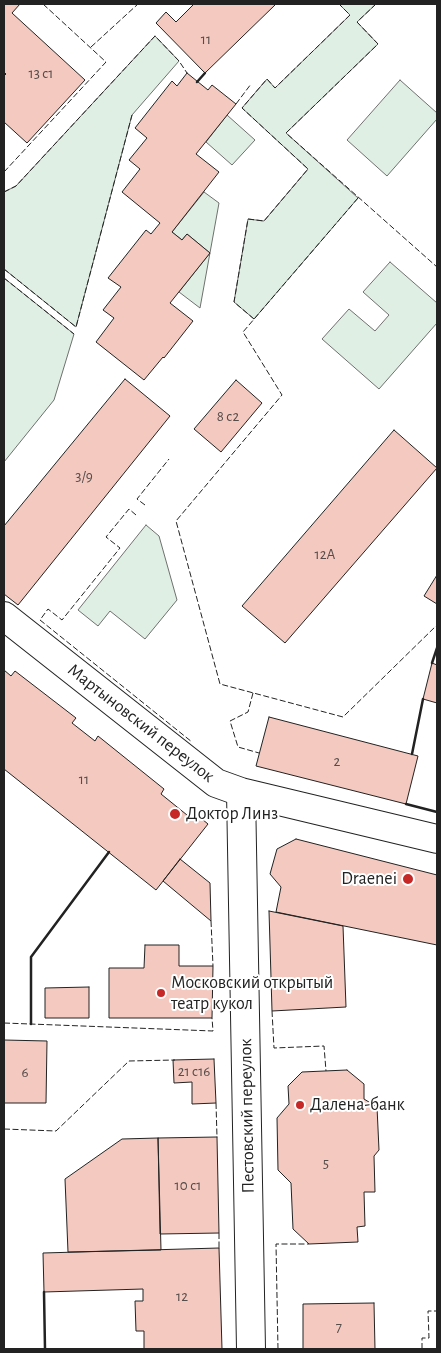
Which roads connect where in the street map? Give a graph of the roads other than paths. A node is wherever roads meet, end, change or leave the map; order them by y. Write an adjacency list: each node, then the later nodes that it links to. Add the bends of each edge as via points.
1 (4, 616): 2 (street, Мартыновский переулок, via 216,783)
2 (241, 792): 3 (street, Мартыновский переулок); 4 (street, Пестовский переулок)
3 (437, 838)
4 (251, 1349)

